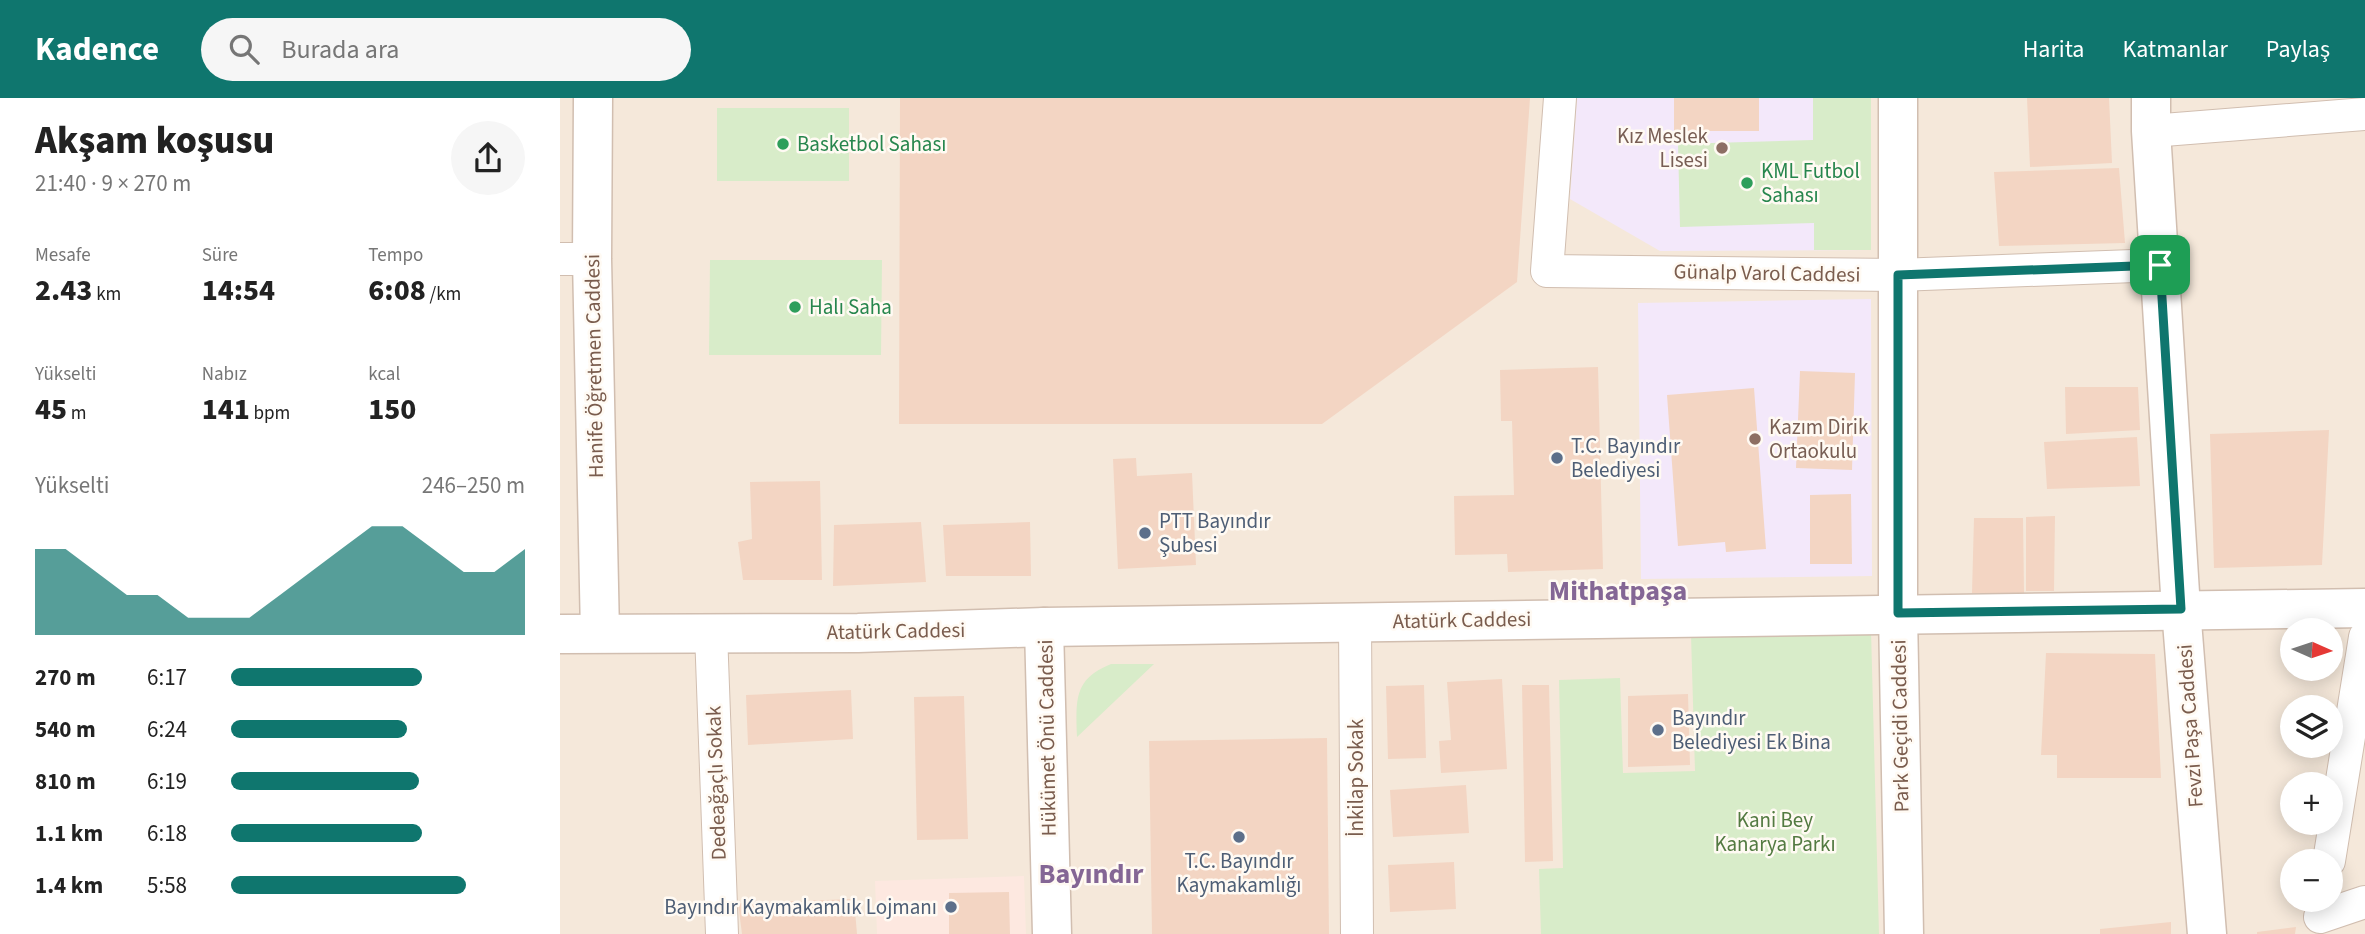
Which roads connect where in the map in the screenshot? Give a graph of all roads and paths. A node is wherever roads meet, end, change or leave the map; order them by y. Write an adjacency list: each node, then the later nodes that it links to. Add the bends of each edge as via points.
1 (593, 98): 6 (street, Hanife Öğretmen Caddesi)
2 (1560, 98): 8 (street, Günalp Varol Caddesi, via 1547,271)
3 (1898, 98): 8 (street, Park Geçidi Caddesi)
4 (2365, 114): 5 (street)
5 (2151, 115): 7 (street, Fevzi Paşa Caddesi)
6 (576, 259): 15 (street, Hanife Öğretmen Caddesi)
7 (2160, 265): 8 (street, Günalp Varol Caddesi); 10 (street, Fevzi Paşa Caddesi)
8 (1898, 275): 11 (street, Park Geçidi Caddesi)
9 (2365, 608): 10 (street, Atatürk Caddesi)
10 (2181, 609): 11 (street, Atatürk Caddesi); 25 (street, Fevzi Paşa Caddesi)
11 (1898, 613): 12 (street, Atatürk Caddesi); 24 (street, Park Geçidi Caddesi)
12 (1355, 622): 13 (street, Atatürk Caddesi); 23 (street, İnkilap Sokak)
13 (1044, 626): 14 (street, Atatürk Caddesi, via 858,633); 22 (street, Hükümet Önü Caddesi)
14 (711, 632): 15 (street, Atatürk Caddesi); 21 (street, Dedeağaçlı Sokak)
15 (600, 633): 16 (street, Atatürk Caddesi)
16 (560, 634)
17 (2365, 637): 18 (street)
18 (2331, 849)
19 (2365, 902): 20 (street)
20 (2320, 917)
21 (722, 934)
22 (1052, 934)
23 (1357, 934)
24 (1904, 934)
25 (2207, 934)

